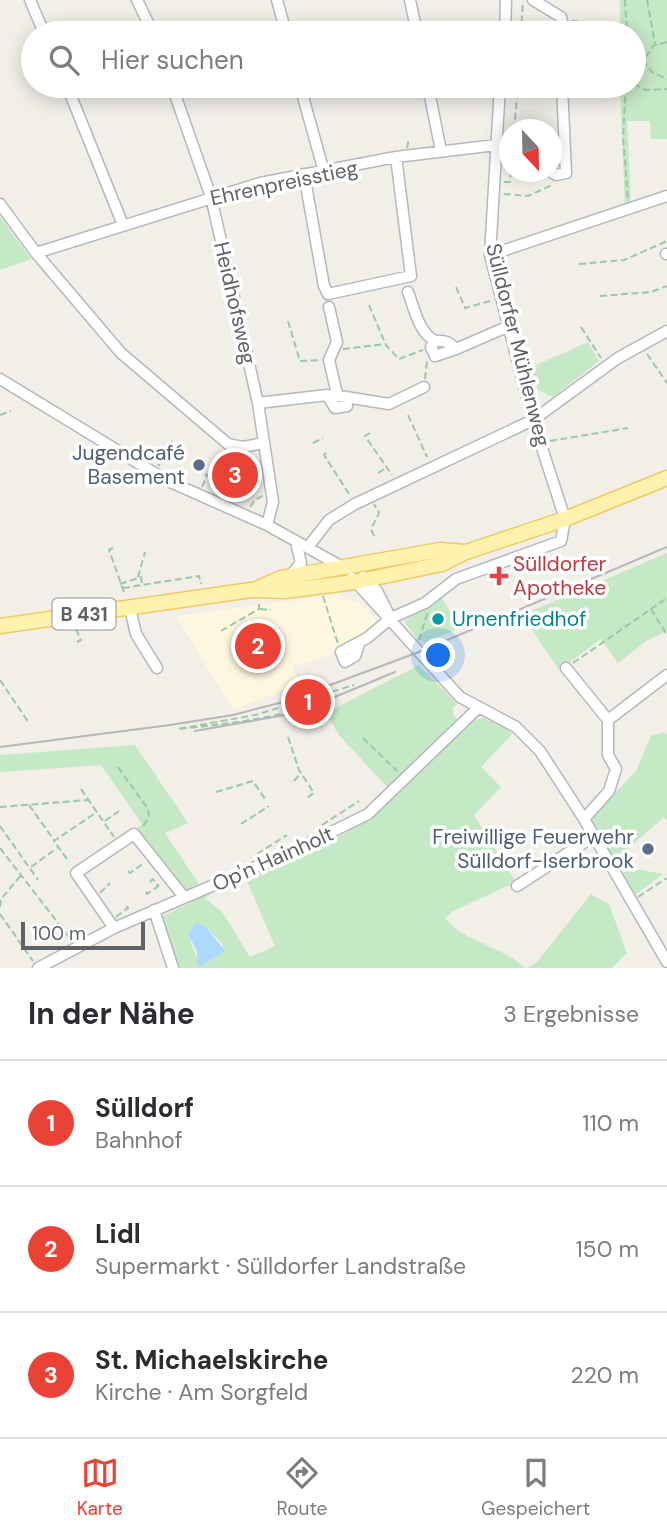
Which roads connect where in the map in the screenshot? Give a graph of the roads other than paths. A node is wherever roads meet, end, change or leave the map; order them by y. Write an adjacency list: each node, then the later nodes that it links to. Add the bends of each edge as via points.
1 (30, 0): 7 (street)
2 (137, 0): 8 (street)
3 (277, 0): 9 (street)
4 (410, 0): 10 (street)
5 (506, 0): 11 (street)
6 (533, 0): 12 (street)
7 (39, 21)
8 (147, 21)
9 (283, 21)
10 (414, 21)
11 (505, 21)
12 (564, 21)
13 (72, 98): 29 (street)
14 (176, 98): 26 (street, Heidhofsweg)
15 (303, 98): 23 (street)
16 (430, 98): 21 (street)
17 (499, 98): 19 (street, Sülldorfer Mühlenweg)
18 (562, 98): 20 (street)
19 (496, 145): 21 (street, Ehrenpreisstieg); 31 (street, Sülldorfer Mühlenweg)
20 (564, 150): 24 (street, via 566,173)
21 (441, 151): 22 (street, Ehrenpreisstieg)
22 (396, 157): 23 (street, Ehrenpreisstieg); 25 (street, via 411,276 328,294)
23 (324, 172): 25 (street, Ehrenpreisstieg)
24 (562, 173)
25 (304, 174): 26 (street, Ehrenpreisstieg)
26 (211, 197): 29 (street, Ehrenpreisstieg); 39 (street, Heidhofsweg)
27 (667, 197): 31 (street)
28 (0, 204): 30 (street)
29 (123, 225): 30 (street, Ehrenpreisstieg)
30 (36, 253): 41 (street, via 121,353 210,429 236,447)
31 (490, 256): 34 (street, Sülldorfer Mühlenweg)
32 (408, 292): 34 (street, via 433,347 448,341 456,349)
33 (329, 307): 38 (street, via 337,342 331,355)
34 (509, 326): 40 (street, Sülldorfer Mühlenweg)
35 (667, 331): 40 (street, via 641,344)
36 (0, 379): 44 (street, via 154,473)
37 (424, 387): 38 (street, via 388,404)
38 (337, 395): 39 (street)
39 (258, 402): 41 (street, Heidhofsweg)
40 (533, 420): 43 (street, Sülldorfer Mühlenweg); 46 (street, via 355,504 329,520)
41 (264, 443): 44 (street, Heidhofsweg, via 273,510)
42 (667, 478): 43 (main road, B 431)
43 (565, 519): 47 (main road, B 431); 53 (street, via 561,541 456,579)
44 (267, 526): 45 (street)
45 (296, 542): 46 (street); 49 (street, via 301,563)
46 (308, 547): 48 (street)
47 (466, 552): 48 (main road, B 431, via 440,550); 50 (main road, B 431, via 442,564)
48 (344, 568): 49 (main road, B 431); 50 (street)
49 (289, 576): 51 (main road, B 431)
50 (361, 581): 51 (main road, B 431); 53 (street)
51 (257, 596): 52 (main road, B 431)
52 (127, 602): 54 (main road, B 431); 56 (street, via 135,634)
53 (391, 618): 55 (street); 59 (street, via 460,697)
54 (0, 626)
55 (341, 652)
56 (157, 668)
57 (566, 668): 60 (street)
58 (667, 675): 60 (street)
59 (479, 707): 61 (street, via 528,737); 64 (street, Op'n Hainholt, via 377,807 357,820)
60 (608, 720): 61 (street, via 608,755 616,775)
61 (584, 819): 62 (street)
62 (594, 836): 63 (street); 67 (street)
63 (517, 886)
64 (184, 897): 65 (street, Op'n Hainholt); 66 (street, via 134,834 76,873 98,895)
65 (154, 910): 66 (street, Op'n Hainholt); 70 (street)
66 (114, 921): 69 (street, Op'n Hainholt)
67 (663, 944): 68 (street)
68 (667, 962)
69 (38, 968)
70 (173, 968)

